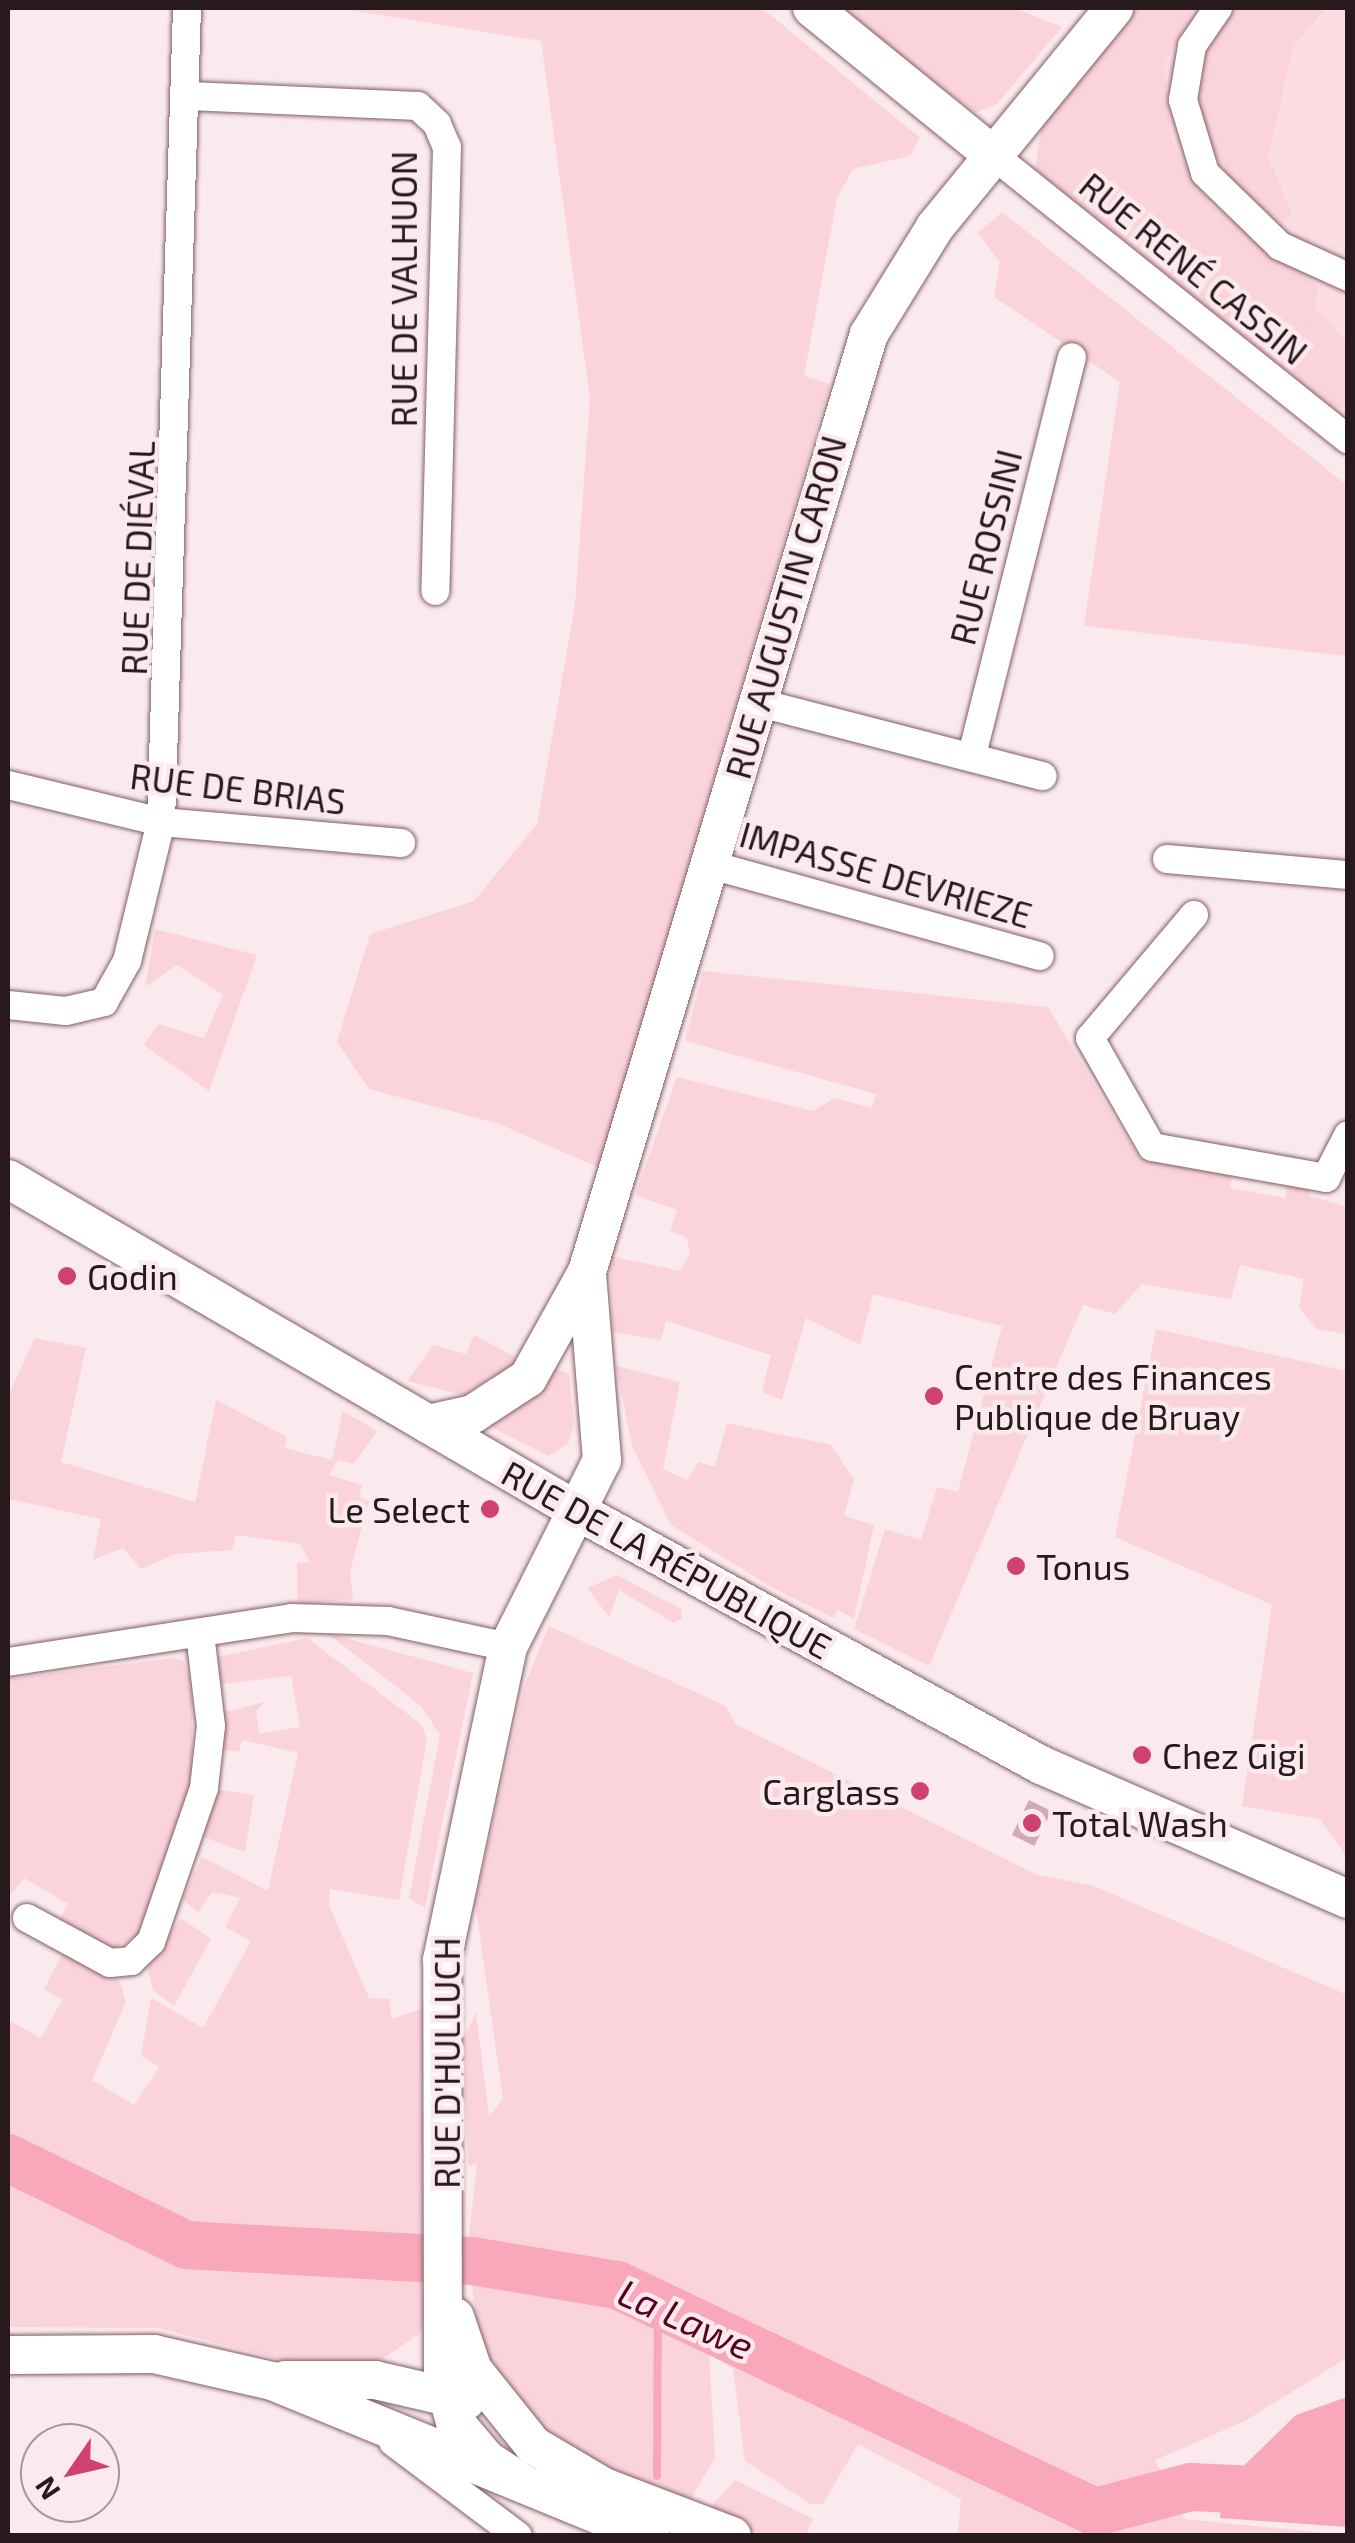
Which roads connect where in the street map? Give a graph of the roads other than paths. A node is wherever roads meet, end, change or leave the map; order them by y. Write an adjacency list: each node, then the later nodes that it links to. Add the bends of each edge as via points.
1 (188, 8): 5 (street, RUE DE DIÉVAL)
2 (812, 8): 6 (street)
3 (1114, 8): 6 (street, RUE AUGUSTIN CARON)
4 (1218, 8): 7 (street, via 1192,46 1182,100 1205,173 1280,246)
5 (190, 96): 10 (street, RUE DE VALHUON, via 418,106 437,124 447,147); 15 (street, RUE DE DIÉVAL)
6 (993, 155): 9 (street, RUE RENÉ CASSIN); 11 (street, RUE AUGUSTIN CARON, via 892,288 869,334)
7 (1348, 277)
8 (1072, 356): 12 (street, RUE ROSSINI)
9 (1348, 438)
10 (435, 591)
11 (756, 702): 12 (street); 18 (street, RUE AUGUSTIN CARON)
12 (972, 755): 13 (street)
13 (1043, 776)
14 (8, 785): 15 (street, RUE DE BRIAS)
15 (161, 822): 16 (street, RUE DE BRIAS); 22 (street, RUE DE DIÉVAL, via 127,961 104,1002 66,1011)
16 (401, 843)
17 (1167, 859): 19 (street)
18 (711, 864): 21 (street, IMPASSE DEVRIEZE); 25 (street, RUE AUGUSTIN CARON)
19 (1348, 874)
20 (1194, 915): 23 (street, via 1090,1038 1152,1147 1326,1178)
21 (1040, 956)
22 (8, 1005)
23 (1348, 1135)
24 (8, 1180): 28 (street, RUE DE LA RÉPUBLIQUE)
25 (587, 1272): 26 (street, RUE AUGUSTIN CARON); 27 (street, RUE AUGUSTIN CARON)
26 (594, 1373): 27 (street, via 562,1355); 29 (street, RUE AUGUSTIN CARON, via 605,1442)
27 (528, 1378): 28 (street, RUE AUGUSTIN CARON, via 474,1414)
28 (428, 1424): 29 (street, RUE DE LA RÉPUBLIQUE)
29 (580, 1514): 31 (street, RUE D'HULLUCH); 33 (street, RUE DE LA RÉPUBLIQUE, via 1057,1773)
30 (200, 1634): 31 (street, via 340,1617); 32 (street); 34 (street, via 211,1726 204,1788 151,1942 131,1961 110,1963)
31 (508, 1647): 35 (street, RUE D'HULLUCH, via 445,1933)
32 (8, 1662)
33 (1348, 1899)
34 (27, 1918)
35 (448, 2304): 38 (street, via 413,2364); 39 (street, RUE D'HULLUCH)
36 (8, 2354): 37 (street, via 154,2354)
37 (272, 2380): 38 (street); 40 (street)
38 (375, 2380): 39 (street)
39 (458, 2392): 40 (street); 41 (street, via 487,2460); 44 (street, via 546,2475 604,2487)
40 (376, 2429): 41 (street); 42 (street)
41 (524, 2484): 43 (street)
42 (518, 2536)
43 (650, 2536)
44 (732, 2536)

